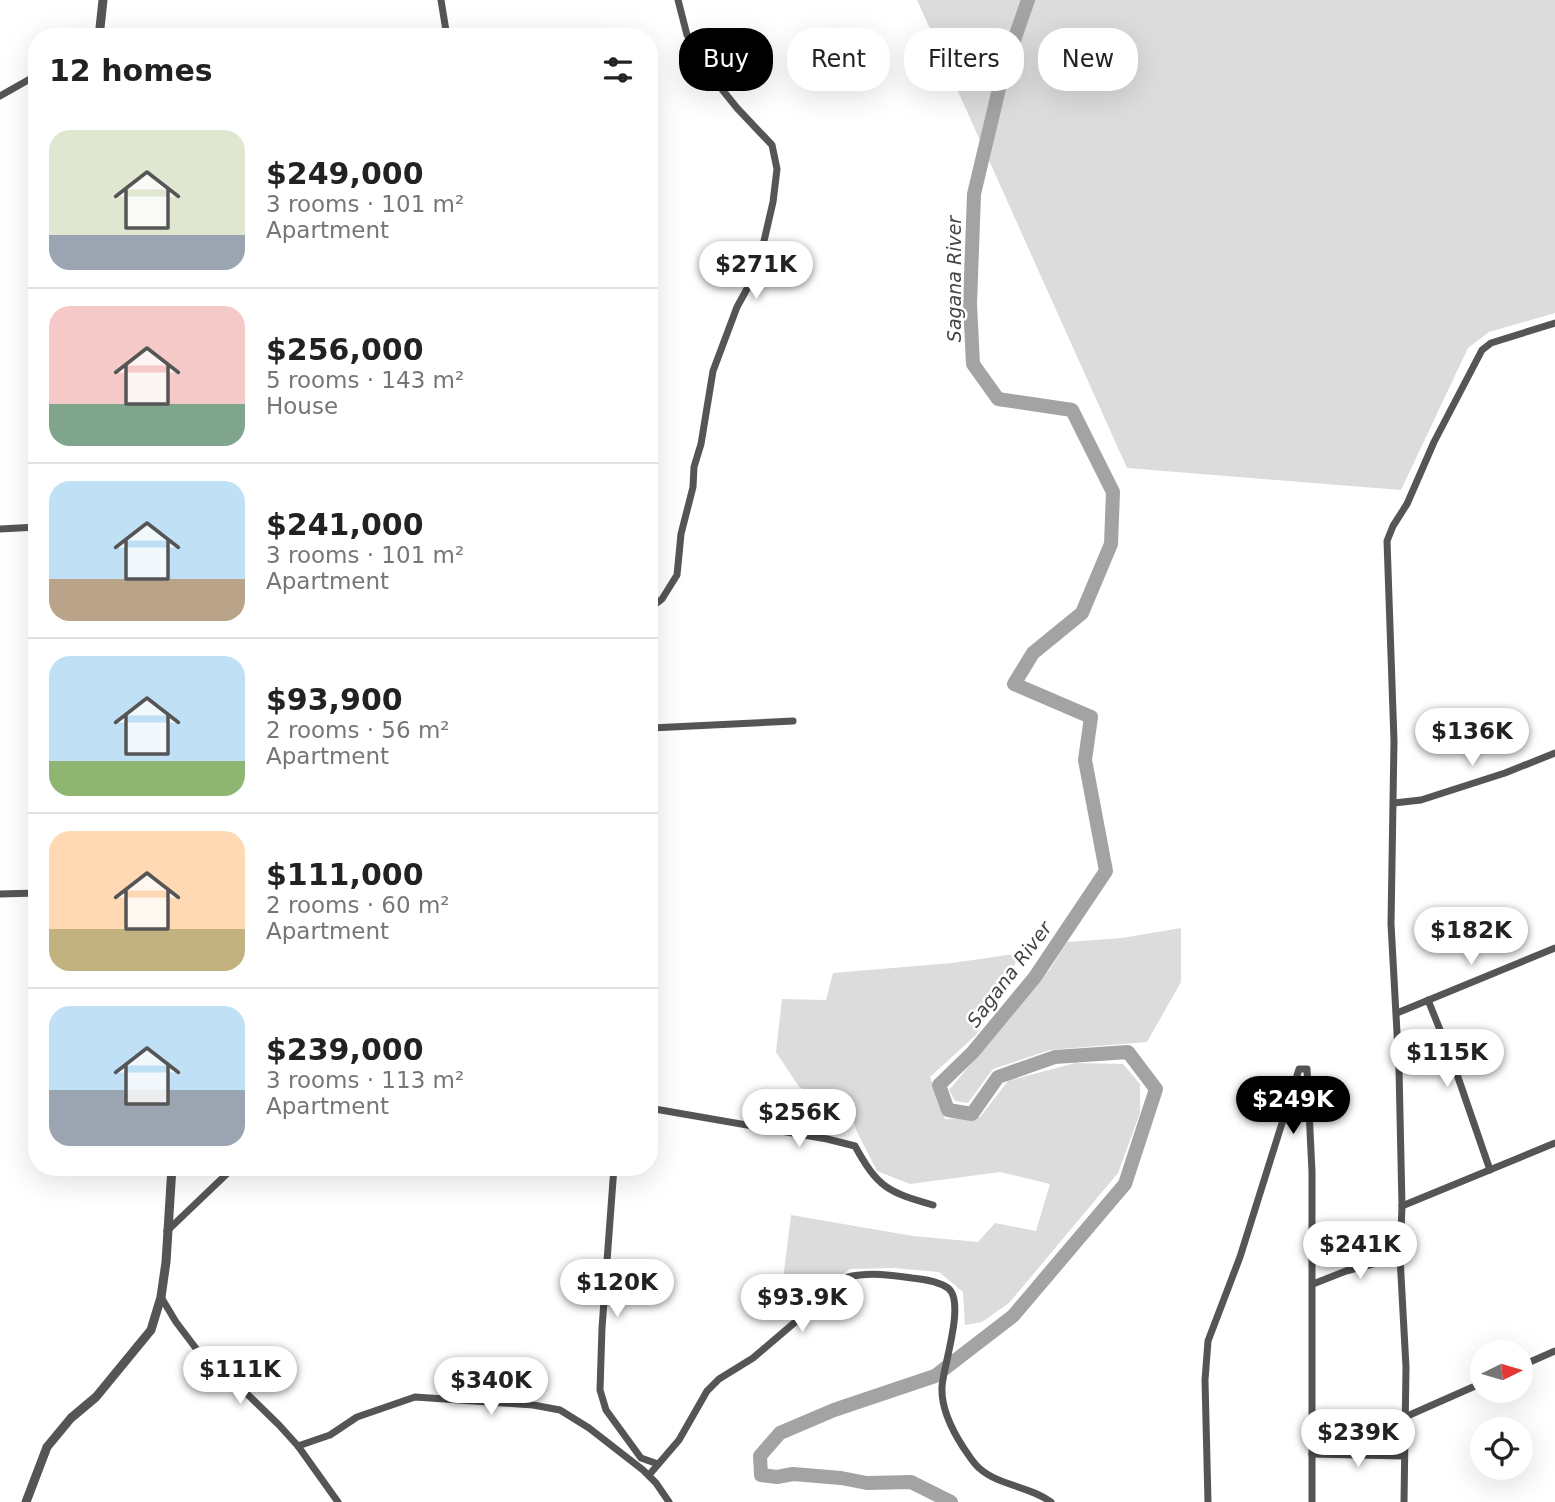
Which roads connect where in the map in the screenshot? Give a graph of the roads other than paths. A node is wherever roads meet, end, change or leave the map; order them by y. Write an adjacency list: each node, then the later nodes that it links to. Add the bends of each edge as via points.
1 (103, 0): 4 (street)
2 (441, 0): 5 (street)
3 (678, 0): 11 (street, via 687,34 698,53 737,108 772,145 778,169 764,241 713,371 677,575)
4 (100, 28)
5 (446, 28)
6 (28, 80): 7 (street)
7 (0, 96)
8 (1555, 323): 15 (street, via 1482,350 1387,541)
9 (28, 527): 10 (street)
10 (0, 529)
11 (658, 602)
12 (793, 721): 13 (street)
13 (658, 728)
14 (1555, 754): 15 (street, via 1421,800)
15 (1394, 803): 20 (street, via 1391,924)
16 (28, 893): 17 (street)
17 (0, 894)
18 (1555, 948): 19 (street)
19 (1428, 1000): 20 (street); 23 (street)
20 (1397, 1013): 28 (street)
21 (658, 1110): 27 (street, via 855,1146 878,1182 896,1194)
22 (1555, 1143): 23 (street)
23 (1490, 1170): 28 (street)
24 (171, 1176): 29 (street)
25 (225, 1176): 29 (street)
26 (613, 1176): 40 (street, via 600,1390 606,1410 641,1458)
27 (933, 1205)
28 (1402, 1206): 30 (street)
29 (167, 1231): 32 (street)
30 (1400, 1257): 31 (street); 36 (street)
31 (1313, 1284): 38 (street); 46 (street, via 1307,1069 1299,1069 1240,1257 1208,1341)
32 (161, 1297): 37 (street, via 207,1363 243,1390); 42 (street, via 150,1330 134,1353 47,1447)
33 (1555, 1351): 34 (street)
34 (1533, 1361)
35 (1470, 1388): 36 (street)
36 (1405, 1417): 39 (street)
37 (298, 1446): 41 (street, via 330,1435 357,1417 415,1397 533,1405 560,1410); 43 (street)
38 (1312, 1454): 39 (street); 47 (street)
39 (1404, 1456): 48 (street)
40 (658, 1464): 41 (street); 45 (street, via 719,1379 848,1277 898,1276 947,1288 953,1294 944,1403 978,1468)
41 (649, 1475): 44 (street)
42 (26, 1502)
43 (338, 1502)
44 (669, 1502)
45 (1051, 1502)
46 (1208, 1502)
47 (1312, 1502)
48 (1404, 1502)

